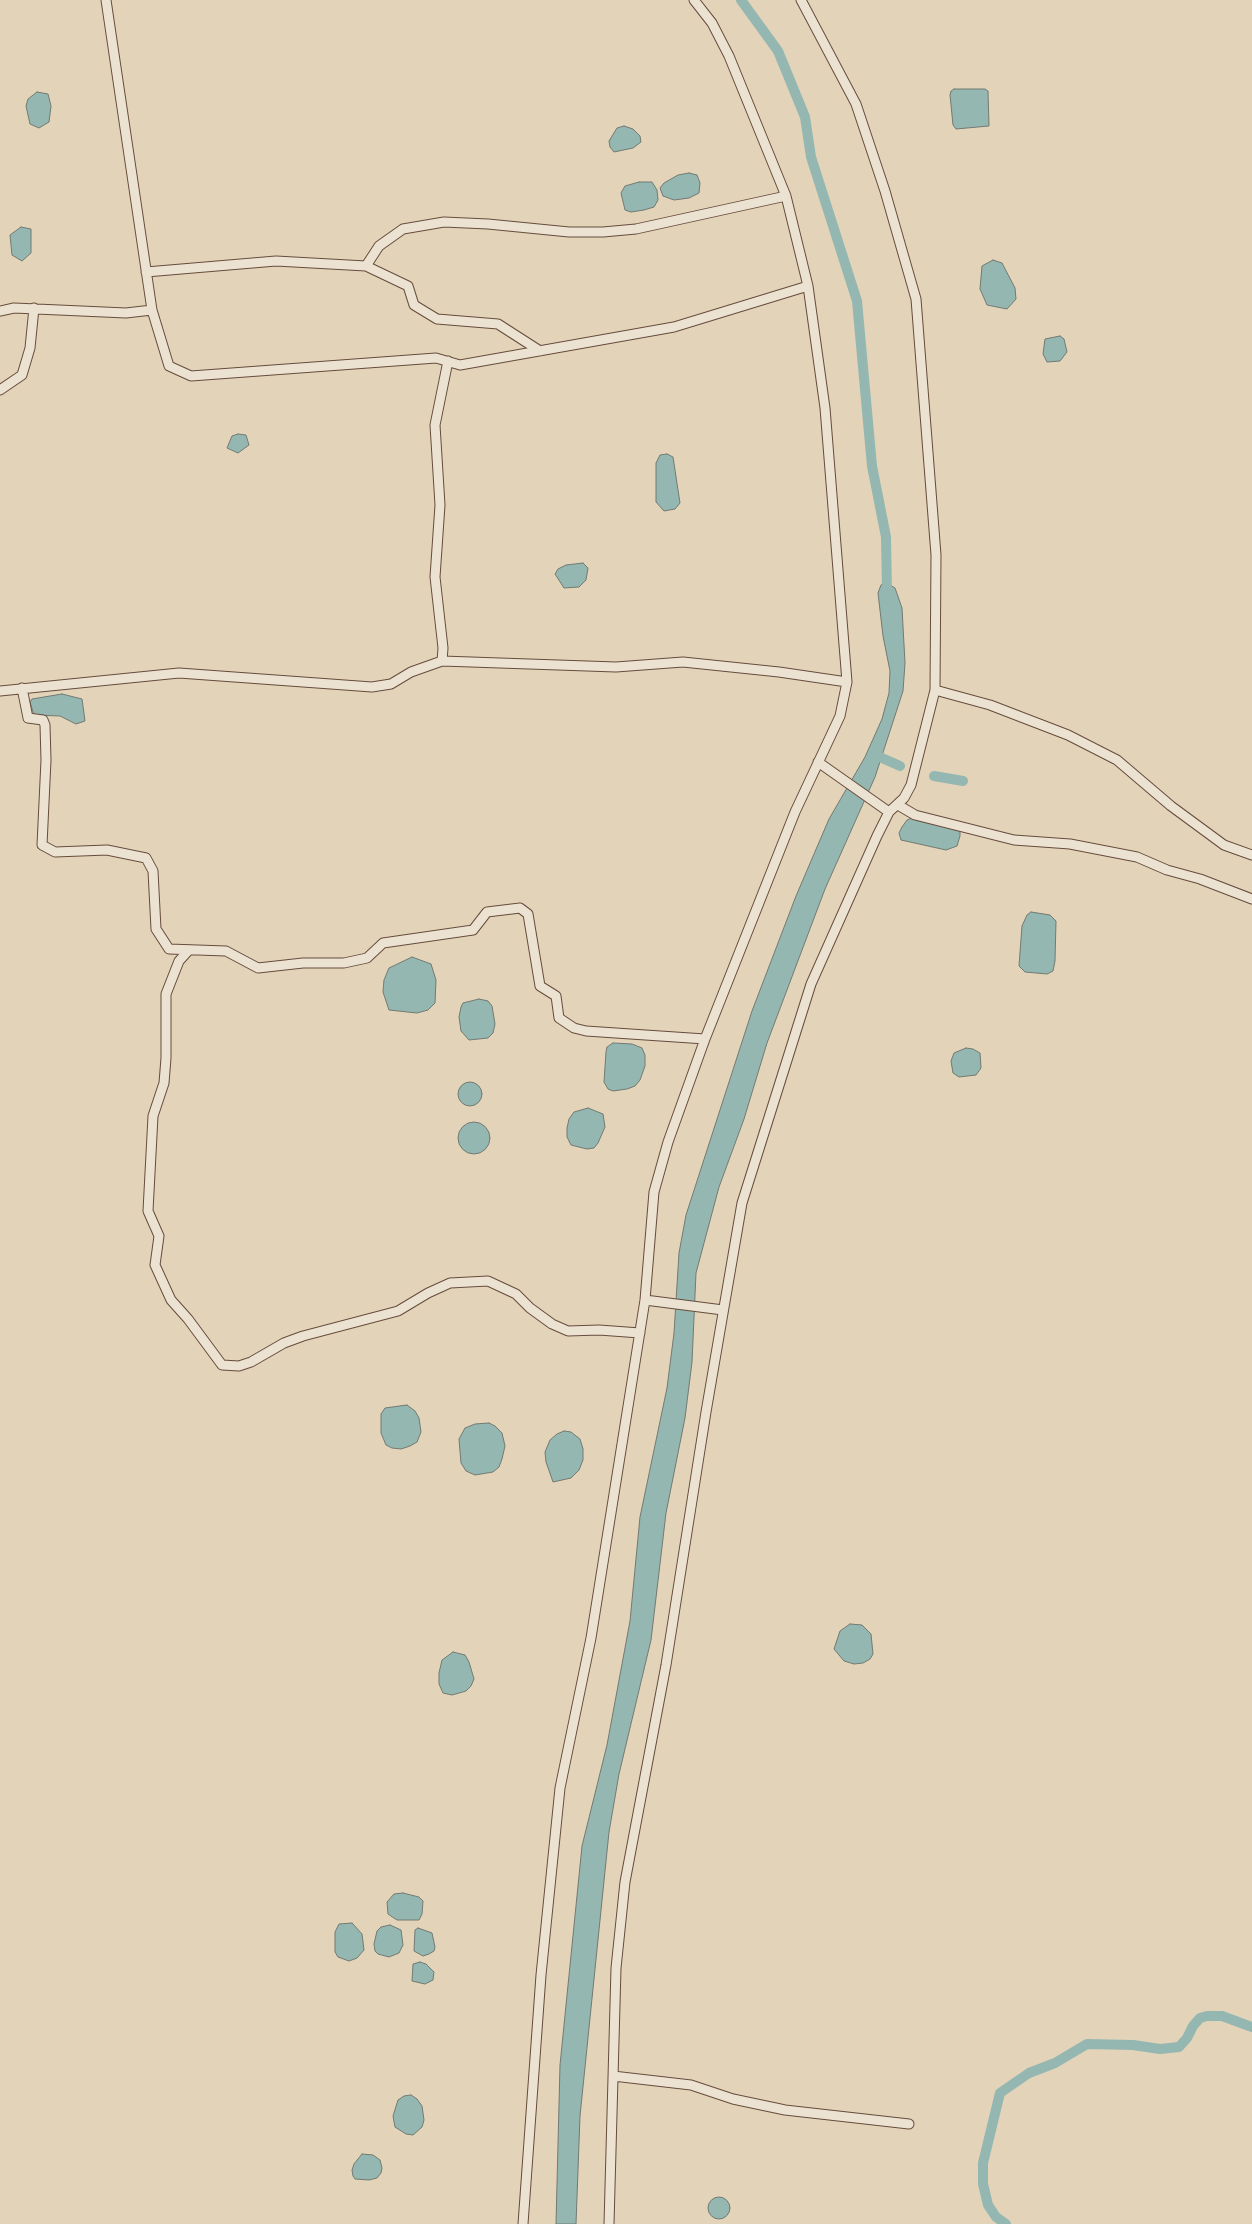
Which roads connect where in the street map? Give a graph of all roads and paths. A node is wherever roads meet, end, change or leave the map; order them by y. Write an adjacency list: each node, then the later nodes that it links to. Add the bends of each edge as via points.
1 (106, 0): 6 (street)
2 (694, 0): 4 (street, via 712,23 729,56)
3 (801, 0): 18 (street, via 856,104 916,299 936,555)
4 (786, 196): 5 (street, via 603,232 444,222 403,229 379,246); 7 (street)
5 (366, 266): 6 (street, via 276,261); 11 (street, via 408,286 414,305 437,319 498,324)
6 (146, 272): 9 (street)
7 (808, 286): 11 (street, via 674,327); 15 (street, via 825,408)
8 (34, 308): 9 (street, via 126,313); 10 (street); 13 (street, via 30,348 22,375)
9 (152, 310): 12 (street, via 169,366 191,376 415,359)
10 (0, 312)
11 (540, 350): 12 (street, via 460,365)
12 (448, 361): 14 (street, via 435,425 440,505 435,577)
13 (0, 390)
14 (442, 662): 15 (street, via 616,666 684,662); 16 (street, via 411,672 391,684 372,687 179,674)
15 (847, 682): 19 (street, via 840,716)
16 (22, 688): 17 (street); 24 (street, via 28,718 43,720 45,725 42,845 55,852 106,850 146,858 153,871 156,929 169,949)
17 (0, 690)
18 (936, 690): 20 (street, via 911,785); 22 (street, via 990,705 1060,732 1117,760 1224,845)
19 (818, 762): 21 (street); 25 (street)
20 (898, 805): 21 (street); 23 (street, via 915,815 1014,840 1070,844 1137,857)
21 (889, 812): 27 (street, via 811,984 742,1204)
22 (1252, 855)
23 (1252, 899)
24 (188, 950): 25 (street, via 226,951 258,968 344,963 367,958 383,943 473,930 487,912 520,908 528,914 540,986 556,996 559,1018 574,1028 586,1031); 28 (street, via 179,961 166,994 164,1083 153,1116 148,1211 159,1236 156,1265 171,1300 222,1365 239,1366 303,1336 398,1312 450,1283 488,1281 516,1294 552,1324 568,1331)
25 (705, 1039): 26 (street, via 668,1142 654,1192)
26 (645, 1300): 27 (street); 28 (street)
27 (723, 1310): 29 (street, via 666,1665 625,1882 616,1968)
28 (640, 1332): 31 (street, via 591,1638 560,1788 540,1975)
29 (613, 2076): 30 (street, via 691,2085 733,2099 785,2110); 32 (street)
30 (909, 2124)
31 (522, 2224)
32 (609, 2224)

